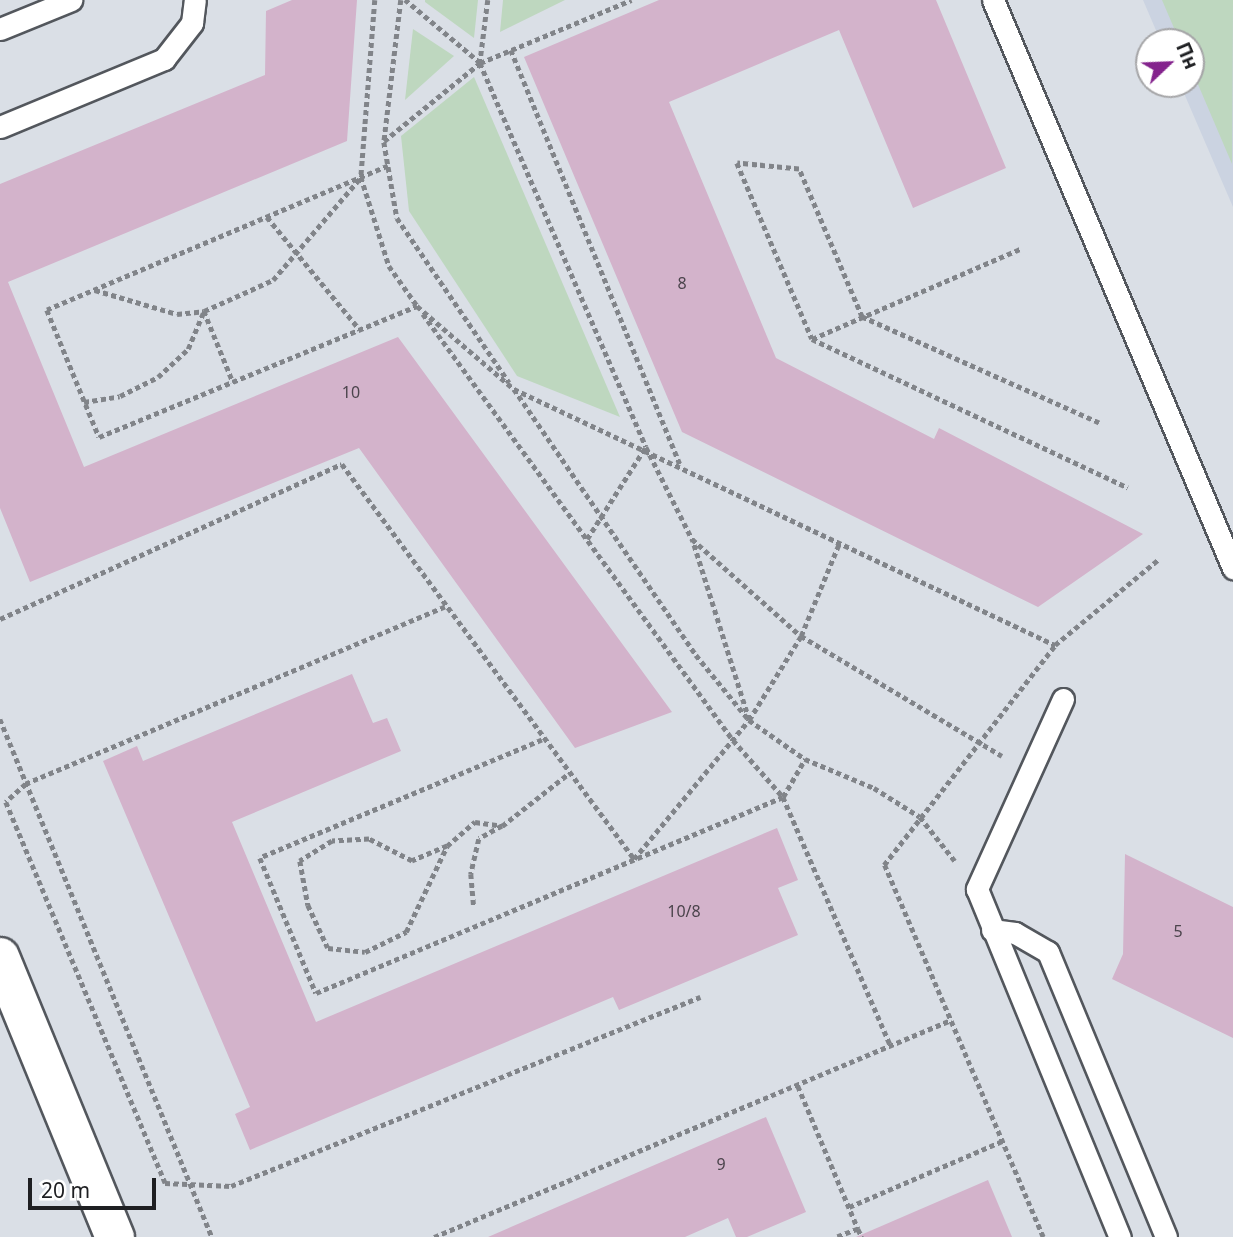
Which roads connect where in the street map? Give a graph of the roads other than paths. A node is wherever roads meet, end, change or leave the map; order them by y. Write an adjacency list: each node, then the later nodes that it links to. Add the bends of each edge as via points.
1 (71, 0): 4 (lane)
2 (195, 0): 5 (lane, via 192,23 164,59)
3 (993, 0): 6 (lane)
4 (0, 29)
5 (0, 127)
6 (1233, 568)
7 (1063, 699): 8 (lane, via 977,888)
8 (992, 930): 11 (lane); 12 (lane, via 1015,933 1048,952)
9 (0, 957): 10 (street)
10 (115, 1237)
11 (1120, 1237)
12 (1166, 1237)

